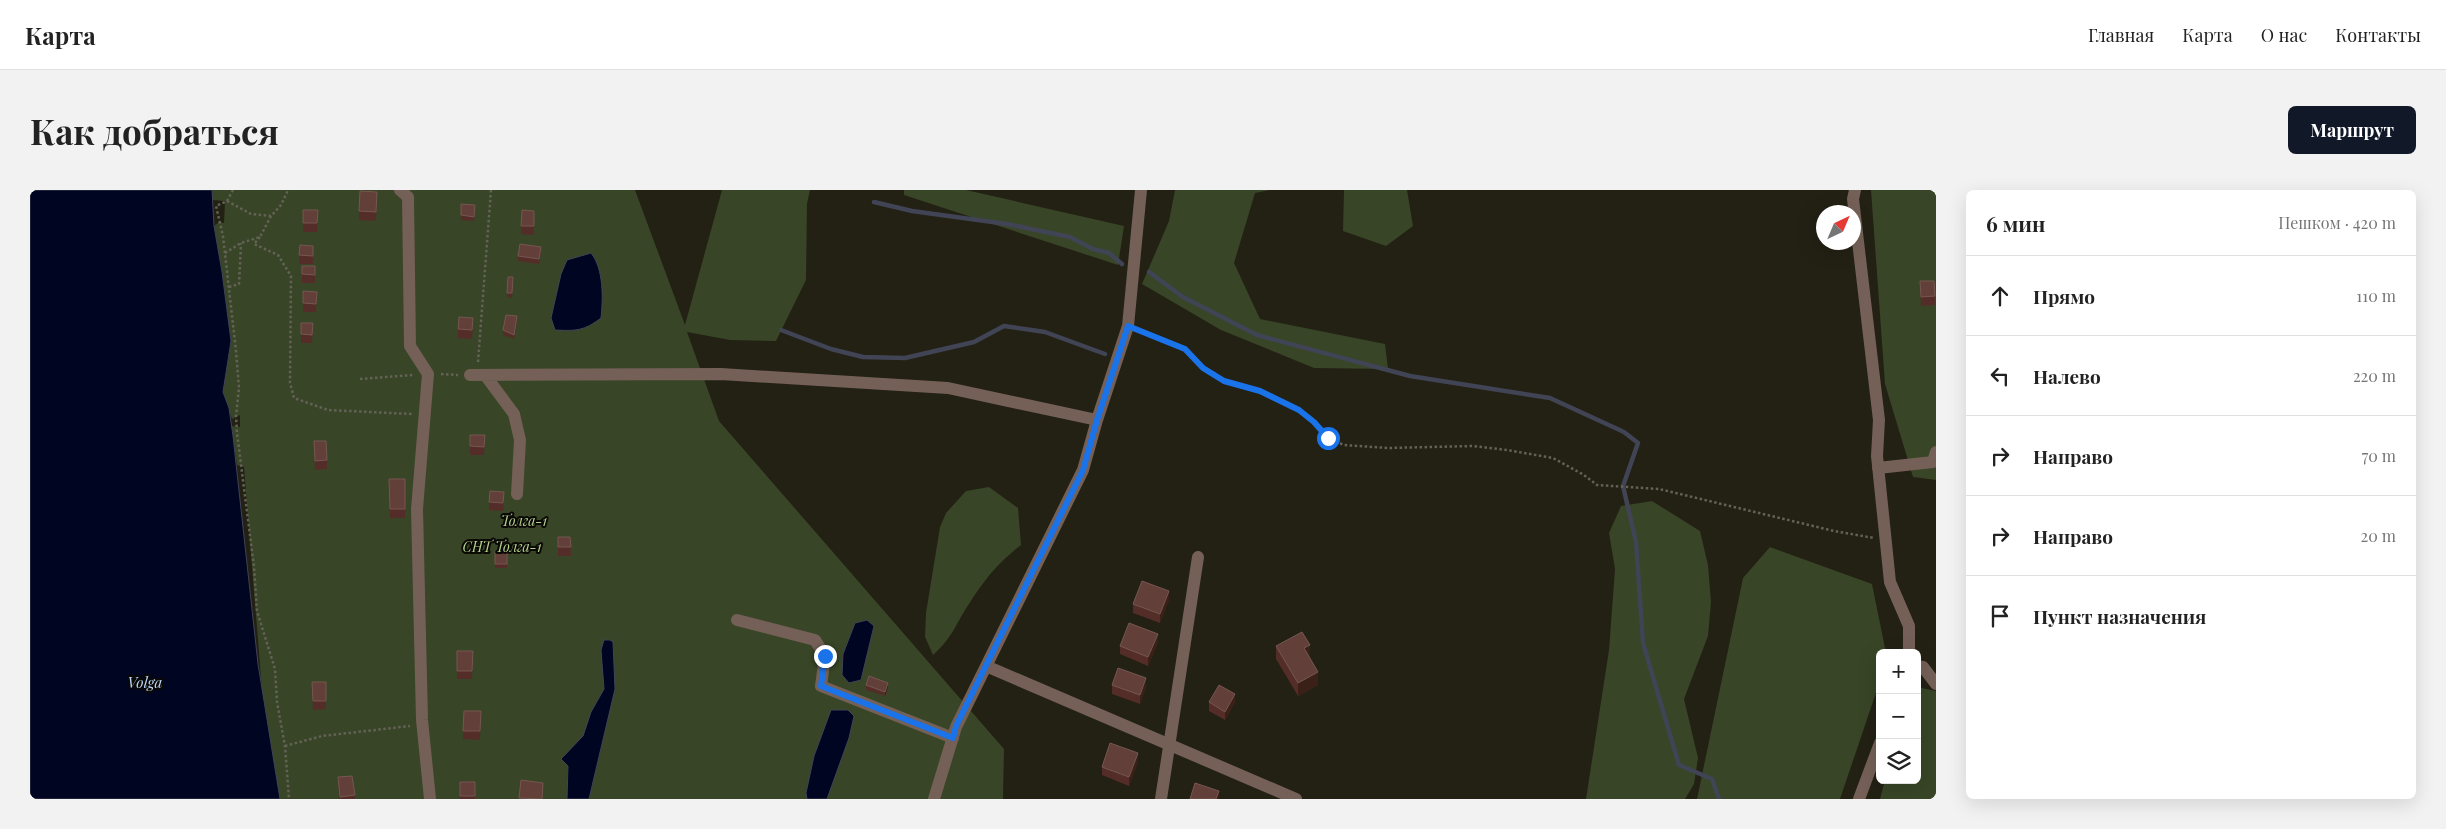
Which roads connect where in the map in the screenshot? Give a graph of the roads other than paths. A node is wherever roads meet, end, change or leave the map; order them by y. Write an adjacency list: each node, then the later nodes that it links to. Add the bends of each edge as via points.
1 (400, 190): 17 (street, via 408,197 410,346 428,374 417,510 422,725)
2 (1141, 190): 4 (street, via 1128,326)
3 (1855, 190): 6 (street, via 1853,199 1879,420)
4 (1097, 420): 7 (street, via 948,388 721,374 478,374 514,414 520,440); 11 (street, via 1083,470)
5 (1936, 452): 6 (street, via 1933,462)
6 (1878, 468): 10 (street, via 1890,582 1909,626)
7 (517, 494)
8 (1198, 557): 15 (street)
9 (737, 620): 14 (street, via 815,640 825,656 821,686)
10 (1909, 649)
11 (986, 666): 14 (street); 15 (street)
12 (1921, 667): 13 (street)
13 (1936, 684)
14 (955, 732): 18 (street)
15 (1169, 745): 19 (street); 20 (street)
16 (1876, 754): 21 (street)
17 (430, 799)
18 (934, 799)
19 (1160, 799)
20 (1296, 799)
21 (1859, 799)

